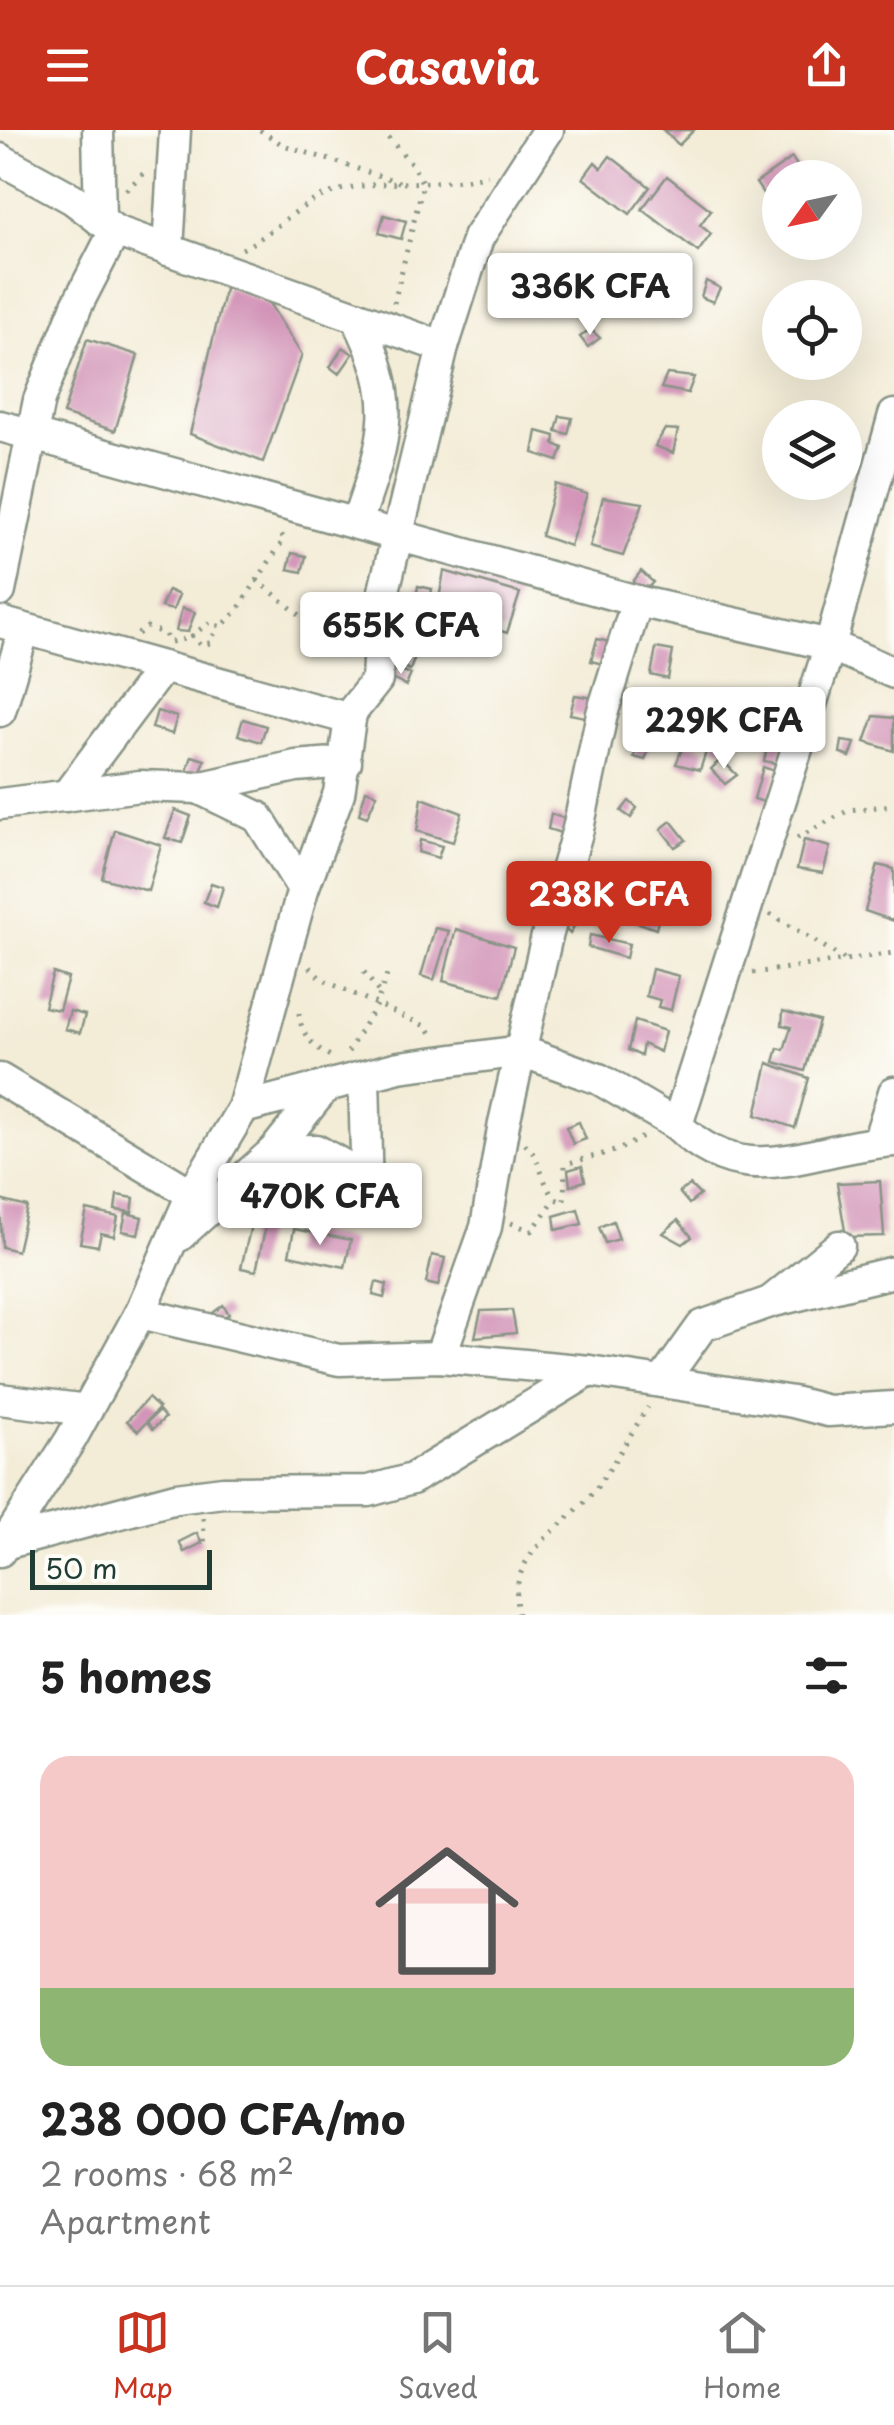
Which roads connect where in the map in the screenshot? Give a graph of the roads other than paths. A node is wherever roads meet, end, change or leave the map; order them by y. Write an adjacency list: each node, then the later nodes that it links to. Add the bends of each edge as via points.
1 (98, 130): 5 (street)
2 (175, 130): 6 (street)
3 (548, 130): 8 (street, via 478,238)
4 (0, 159): 5 (street)
5 (107, 226): 6 (street); 11 (street)
6 (168, 250): 7 (street)
7 (356, 316): 8 (street); 12 (street, via 380,362)
8 (443, 347): 13 (street)
9 (894, 415): 19 (street)
10 (0, 426): 11 (street)
11 (30, 434): 14 (street); 16 (street)
12 (384, 438): 13 (street); 14 (street)
13 (418, 446): 15 (street)
14 (357, 522): 15 (street)
15 (396, 533): 17 (street); 23 (street, via 381,603 377,680)
16 (0, 591)
17 (636, 600): 19 (street); 31 (street)
18 (12, 625): 20 (street); 22 (street)
19 (830, 646): 21 (street); 36 (street, via 724,976)
20 (163, 668): 23 (street); 28 (street)
21 (894, 673)
22 (0, 711)
23 (350, 718): 24 (street)
24 (346, 762): 25 (street); 27 (street)
25 (296, 766): 26 (street); 27 (street)
26 (198, 788): 28 (street, via 171,784); 30 (street, via 258,817)
27 (339, 794): 30 (street)
28 (66, 796): 29 (street)
29 (0, 804)
30 (304, 889): 35 (street)
31 (521, 1050): 32 (street); 36 (street, via 599,1079); 45 (street, via 486,1227)
32 (342, 1075): 35 (street); 38 (street); 38 (street, via 367,1188 316,1150)
33 (0, 1078): 39 (street)
34 (894, 1092): 37 (street)
35 (242, 1108): 39 (street)
36 (670, 1120): 37 (street, via 696,1144 746,1165)
37 (886, 1142)
38 (274, 1152): 40 (street)
39 (192, 1194): 40 (street)
40 (171, 1243): 44 (street)
41 (840, 1246): 43 (street)
42 (894, 1272): 43 (street)
43 (770, 1302): 47 (street, via 702,1326)
44 (140, 1314): 45 (street, via 339,1360); 50 (street)
45 (440, 1358): 46 (street)
46 (589, 1372): 47 (street); 51 (street, via 412,1478 369,1491 176,1498)
47 (662, 1382): 49 (street, via 828,1411)
48 (0, 1399): 50 (street)
49 (894, 1407)
50 (88, 1410): 51 (street)
51 (2, 1547)

